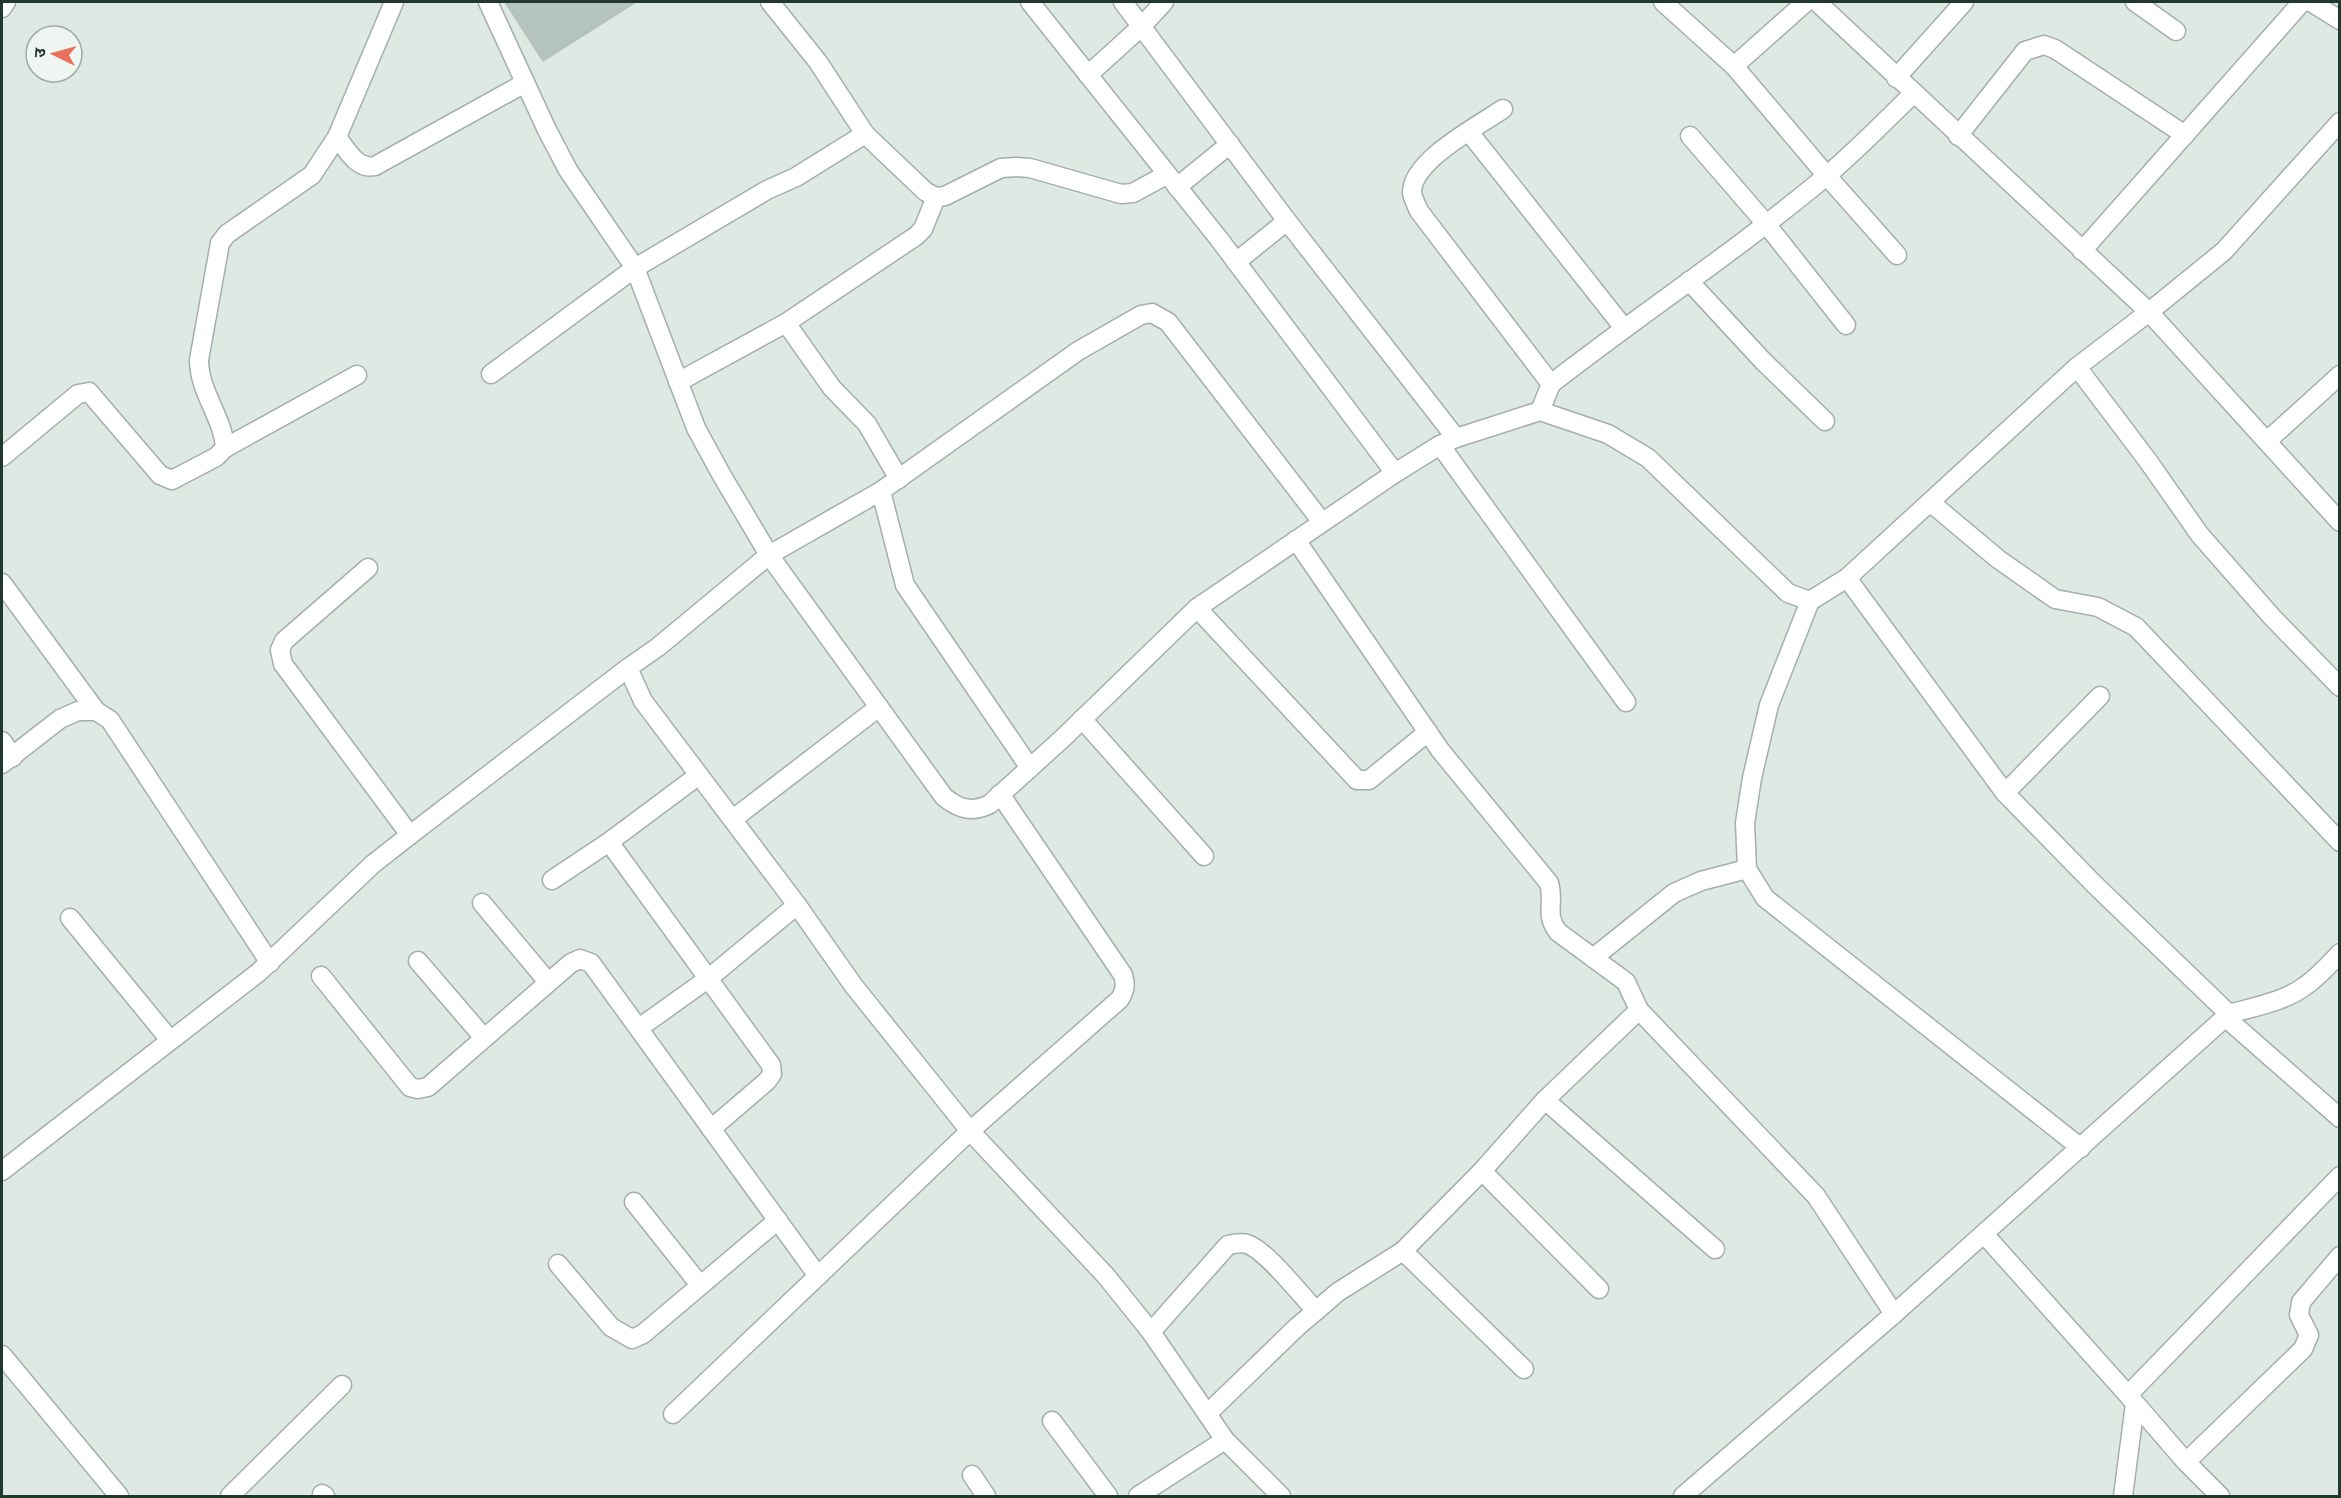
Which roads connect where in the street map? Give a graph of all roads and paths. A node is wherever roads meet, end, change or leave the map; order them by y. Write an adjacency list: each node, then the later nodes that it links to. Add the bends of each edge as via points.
1 (6, 2): 15 (street)
2 (394, 2): 31 (street)
3 (488, 2): 22 (street)
4 (770, 2): 27 (street, via 818,62)
5 (1030, 2): 20 (street)
6 (1123, 2): 17 (street)
7 (1164, 2): 17 (street)
8 (1663, 2): 19 (street)
9 (1806, 2): 19 (street)
10 (1816, 2): 21 (street)
11 (1964, 2): 21 (street)
12 (2135, 2): 18 (street)
13 (2302, 2): 28 (street)
14 (2311, 2): 16 (street)
15 (2, 9)
16 (2340, 20)
17 (1142, 26): 20 (street); 32 (street)
18 (2176, 31)
19 (1734, 66): 33 (street)
20 (1088, 75): 34 (street)
21 (1896, 78): 23 (street)
22 (525, 83): 31 (street, via 375,166 360,165); 41 (street, via 568,170)
23 (1913, 94): 30 (street); 33 (street)
24 (1503, 109): 26 (street)
25 (2340, 122): 43 (street, via 2224,251)
26 (1469, 132): 46 (street); 52 (street, via 1431,159 1415,178 1412,195 1419,211)
27 (865, 134): 35 (street); 41 (street)
28 (2184, 135): 30 (street, via 2044,45 2025,51); 38 (street)
29 (1690, 136): 37 (street)
30 (1958, 136): 38 (street)
31 (337, 137): 57 (street, via 312,176 227,234 220,243 199,375 224,435)
32 (1230, 144): 34 (street); 36 (street)
33 (1827, 176): 37 (street); 39 (street)
34 (1172, 181): 35 (street, via 1121,194 1030,168 1001,168); 40 (street)
35 (936, 197): 44 (street, via 916,236)
36 (1287, 221): 40 (street); 55 (street)
37 (1767, 225): 42 (street); 45 (street)
38 (2082, 251): 43 (street)
39 (1897, 255)
40 (1236, 262): 59 (street)
41 (635, 268): 48 (street); 51 (street)
42 (1689, 281): 46 (street); 54 (street, via 1763,361)
43 (2149, 312): 47 (street); 56 (street)
44 (786, 323): 51 (street); 60 (street, via 832,388 867,424)
45 (1846, 325)
46 (1624, 328): 52 (street)
47 (2077, 367): 62 (street); 73 (street, via 2199,535)
48 (491, 374)
49 (357, 375): 57 (street)
50 (2340, 375): 56 (street)
51 (678, 382): 66 (street, via 696,428)
52 (1551, 384): 53 (street)
53 (1540, 411): 55 (street); 70 (street, via 1608,434 1648,459 1788,593)
54 (1825, 420)
55 (1448, 441): 59 (street); 75 (street)
56 (2267, 441): 64 (street)
57 (225, 448): 58 (street, via 172,480 160,475 88,393 78,394)
58 (2, 457)
59 (1395, 473): 63 (street)
60 (899, 479): 61 (street); 63 (street, via 1078,351 1152,313 1168,322)
61 (882, 491): 66 (street); 82 (street, via 905,585)
62 (1930, 502): 68 (street); 89 (street, via 1998,559 2055,599 2098,608 2136,627)
63 (1322, 522): 65 (street)
64 (2340, 522)
65 (1296, 540): 71 (street); 79 (street)
66 (769, 555): 72 (street); 76 (street)
67 (368, 568): 87 (street, via 284,641 280,650 283,664)
68 (1847, 579): 70 (street); 84 (street)
69 (2, 583): 77 (street)
70 (1810, 601): 91 (street, via 1769,705 1745,823)
71 (1197, 608): 78 (street); 79 (street, via 1357,780 1369,780)
72 (628, 668): 83 (street, via 643,701); 87 (street)
73 (2340, 687)
74 (2100, 696): 84 (street)
75 (1626, 702)
76 (879, 707): 85 (street, via 944,797 954,805 978,809); 86 (street)
77 (96, 711): 81 (street, via 78,711 60,719); 99 (street, via 110,720)
78 (1082, 719): 82 (street); 90 (street)
79 (1428, 732): 97 (street, via 1549,883 1552,924)
80 (2, 741): 81 (street)
81 (7, 760)
82 (1030, 768): 85 (street)
83 (699, 775): 86 (street); 88 (street)
84 (2006, 793): 104 (street)
85 (1000, 794): 111 (street, via 1126,984 1120,999)
86 (733, 819): 94 (street)
87 (410, 835): 99 (street, via 373,864)
88 (609, 842): 92 (street); 101 (street)
89 (2340, 842)
90 (1204, 856)
91 (1747, 869): 97 (street, via 1674,893); 112 (street, via 1765,898)
92 (552, 880)
93 (482, 903): 102 (street)
94 (797, 905): 101 (street); 111 (street, via 853,985)
95 (70, 918): 107 (street)
96 (2340, 954): 104 (street, via 2303,988)
97 (1593, 958): 103 (street, via 1626,982)
98 (418, 961): 106 (street)
99 (270, 963): 107 (street)
100 (321, 976): 106 (street, via 410,1087 428,1087)
101 (709, 978): 105 (street); 110 (street, via 771,1065 772,1074)
102 (548, 982): 105 (street, via 580,959 591,963); 106 (street)
103 (1639, 1010): 108 (street); 127 (street, via 1816,1196)
104 (2227, 1016): 109 (street); 112 (street)
105 (639, 1029): 110 (street)
106 (484, 1038)
107 (170, 1040): 113 (street)
108 (1545, 1100): 114 (street); 119 (street)
109 (2340, 1118)
110 (711, 1129): 117 (street)
111 (970, 1131): 123 (street); 128 (street, via 1106,1276)
112 (2081, 1148): 118 (street)
113 (2, 1172)
114 (1482, 1172): 120 (street); 125 (street)
115 (2340, 1176): 132 (street)
116 (634, 1203): 124 (street)
117 (778, 1220): 123 (street); 124 (street)
118 (1984, 1234): 127 (street); 132 (street)
119 (1715, 1249)
120 (1403, 1251): 126 (street, via 1338,1292); 130 (street)
121 (2340, 1256): 137 (street, via 2301,1300 2299,1315 2309,1335 2303,1348)
122 (558, 1264): 124 (street, via 611,1327 632,1339)
123 (818, 1276): 133 (street)
124 (700, 1285)
125 (1599, 1289)
126 (1316, 1311): 128 (street, via 1260,1251 1246,1244 1234,1244 1228,1245); 134 (street)
127 (1894, 1314): 145 (street)
128 (1151, 1332): 134 (street)
129 (2, 1355): 139 (street)
130 (1524, 1369)
131 (342, 1385): 140 (street)
132 (2132, 1400): 137 (street); 146 (street)
133 (673, 1414)
134 (1207, 1414): 136 (street)
135 (1052, 1421): 142 (street)
136 (1225, 1440): 143 (street); 144 (street)
137 (2186, 1462): 147 (street)
138 (972, 1475): 141 (street)
139 (119, 1497)
140 (230, 1497)
141 (986, 1497)
142 (1108, 1497)
143 (1138, 1497)
144 (1281, 1497)
145 (1683, 1497)
146 (2123, 1497)
147 (2220, 1497)

